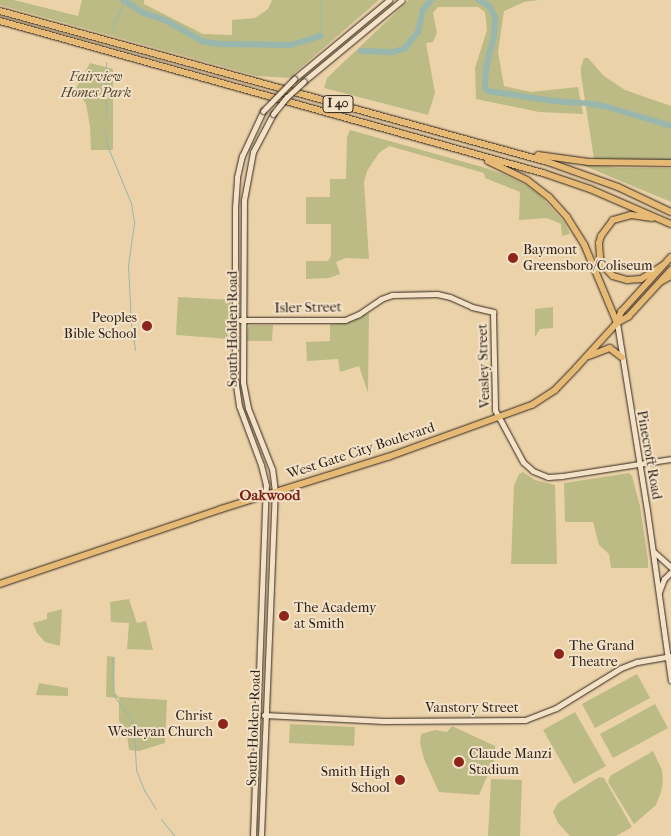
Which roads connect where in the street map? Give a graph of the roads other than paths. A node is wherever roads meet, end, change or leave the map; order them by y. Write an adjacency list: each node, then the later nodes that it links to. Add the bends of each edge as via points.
1 (389, 0): 17 (main road, South Holden Road, bridge, via 294,79 263,111 247,142 238,177)
2 (402, 0): 18 (main road, South Holden Road, bridge, via 287,97 273,114 255,147 246,180)
3 (0, 11): 5 (highway, I 40)
4 (0, 21): 6 (highway, I 40)
5 (470, 141): 7 (highway, via 561,160); 8 (highway, I 40, via 589,175)
6 (466, 152): 9 (highway, I 40, via 574,183); 19 (highway, via 527,180 558,206 584,244)
7 (671, 163)
8 (671, 212)
9 (660, 219): 10 (highway, I 40); 12 (highway, via 631,215 612,220 601,236 599,250 605,268 619,278 641,279)
10 (671, 224)
11 (671, 257): 12 (main road, West Gate City Boulevard)
12 (662, 266): 19 (main road, West Gate City Boulevard, via 621,312)
13 (671, 270): 15 (main road, West Gate City Boulevard)
14 (671, 276): 15 (highway)
15 (662, 281): 19 (main road, West Gate City Boulevard, via 628,317)
16 (493, 312): 18 (main road, Isler Street, via 441,294 396,294 381,298 359,314 344,320); 22 (main road, Veasley Street, via 493,399)
17 (234, 320): 18 (main road, Isler Street); 26 (main road, South Holden Road, via 237,397 264,472)
18 (243, 320): 25 (main road, South Holden Road, via 244,390 272,469)
19 (616, 323): 20 (main road, West Gate City Boulevard); 21 (main road, Pinecroft Road)
20 (587, 357): 21 (main road, via 610,348); 22 (main road, West Gate City Boulevard, via 555,390 532,405)
21 (622, 357): 24 (main road, Pinecroft Road)
22 (499, 418): 24 (main road, Veasley Street, via 522,462 542,475 562,476); 25 (main road, West Gate City Boulevard)
23 (671, 459): 24 (main road, Veasley Street)
24 (638, 464): 27 (main road, Pinecroft Road)
25 (275, 492): 26 (main road, West Gate City Boulevard); 33 (main road, South Holden Road)
26 (266, 495): 30 (main road, West Gate City Boulevard); 32 (main road, South Holden Road)
27 (653, 550): 28 (main road); 31 (main road, Pinecroft Road)
28 (671, 567)
29 (671, 572): 31 (main road)
30 (0, 584)
31 (658, 592): 34 (main road, Pinecroft Road)
32 (262, 598): 33 (main road); 36 (main road, South Holden Road)
33 (271, 598): 37 (main road, South Holden Road)
34 (669, 656): 35 (main road, Pinecroft Road); 37 (main road, Vanstory Street, via 621,668 556,708 525,720 384,721)
35 (671, 680)
36 (258, 715): 37 (main road, Vanstory Street); 38 (main road, South Holden Road)
37 (266, 716): 39 (main road, South Holden Road)
38 (254, 836)
39 (261, 836)

